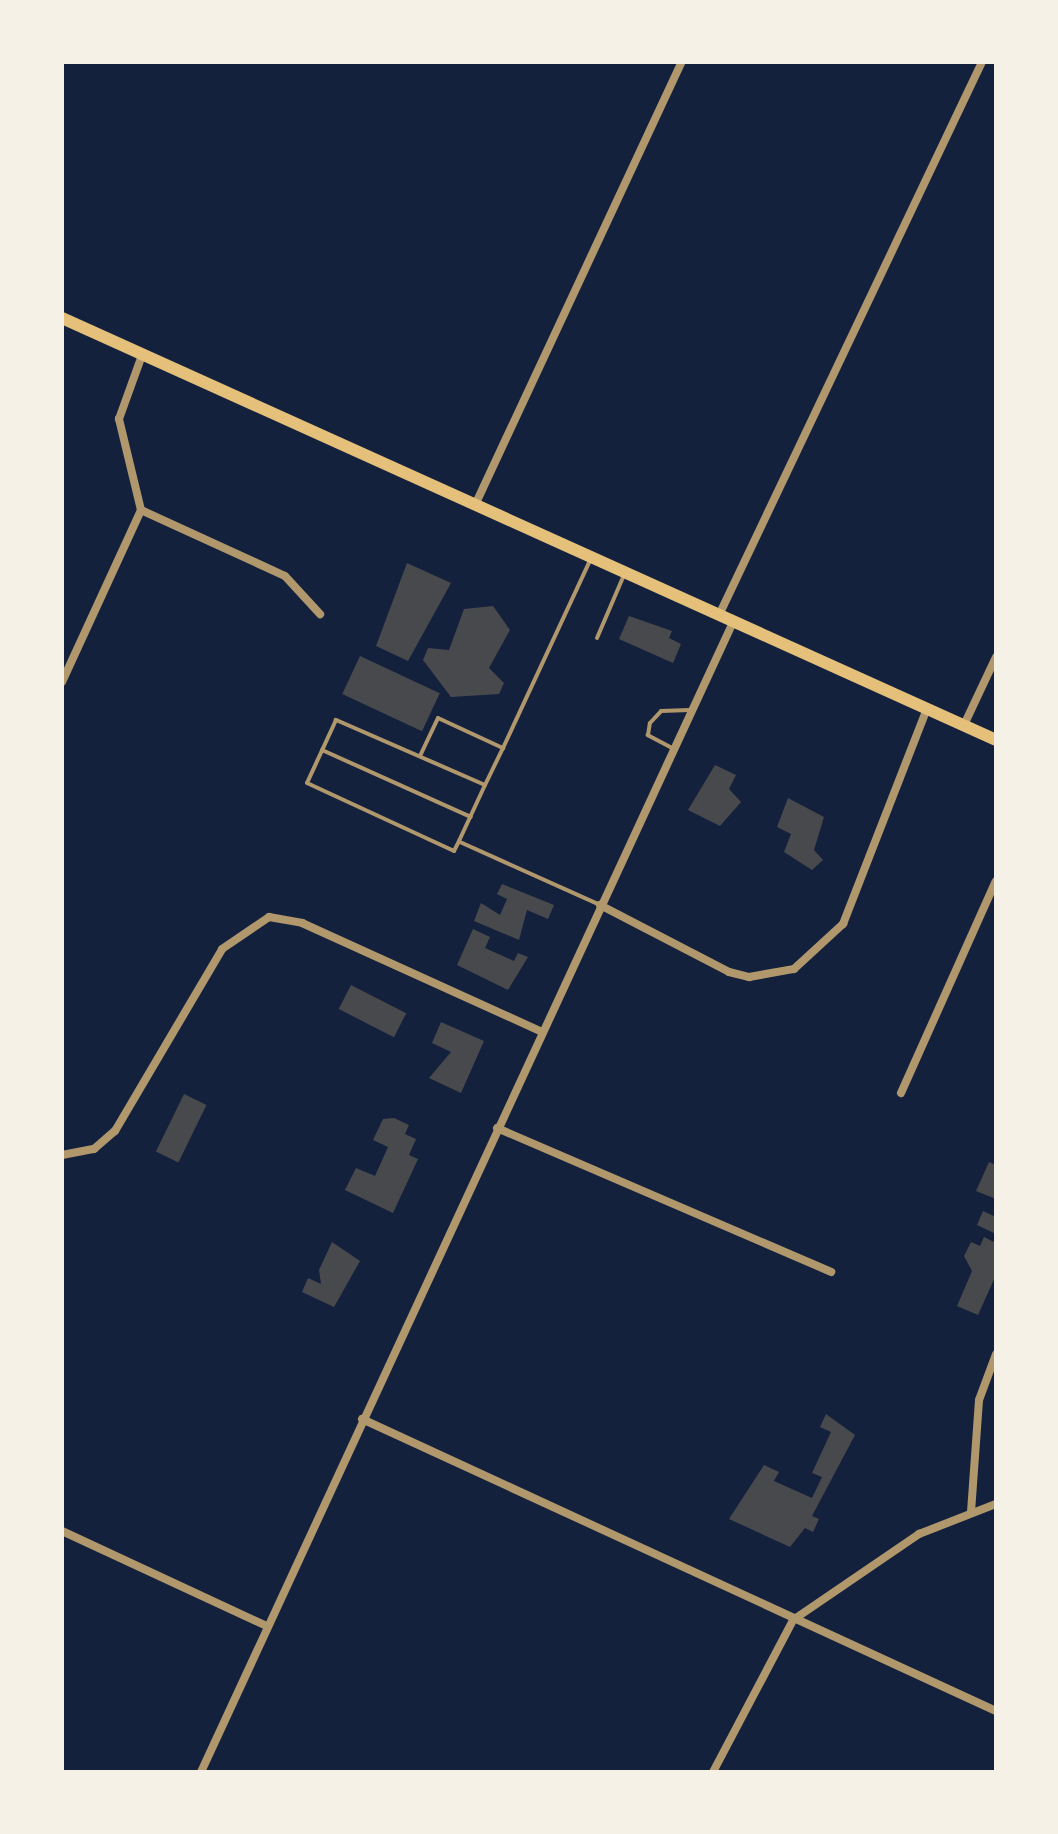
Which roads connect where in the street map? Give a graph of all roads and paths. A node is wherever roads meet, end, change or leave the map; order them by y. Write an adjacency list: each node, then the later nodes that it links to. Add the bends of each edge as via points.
1 (682, 62): 5 (street)
2 (982, 62): 9 (street)
3 (62, 318): 4 (main road)
4 (142, 355): 5 (main road); 6 (street, via 119,419)
5 (476, 503): 7 (main road)
6 (141, 510): 10 (street, via 285,576); 14 (street)
7 (592, 556): 8 (main road); 19 (lane)
8 (626, 571): 9 (main road); 12 (lane)
9 (720, 613): 11 (main road)
10 (320, 614)
11 (734, 620): 15 (main road); 16 (street)
12 (597, 638)
13 (996, 657): 17 (street)
14 (62, 682)
15 (927, 708): 17 (main road); 27 (street, via 834,939 794,969 771,975 729,972)
16 (692, 710): 20 (street); 20 (lane, via 661,711 650,723 648,735)
17 (964, 725): 18 (main road)
18 (996, 740)
19 (503, 748): 22 (lane, via 438,718); 23 (lane)
20 (674, 749): 27 (street)
21 (322, 750): 22 (lane, via 336,720); 24 (lane); 25 (lane, via 307,783 454,851)
22 (420, 757): 23 (lane)
23 (485, 785): 24 (lane)
24 (471, 817): 25 (lane)
25 (459, 841): 27 (lane)
26 (996, 881): 29 (street)
27 (600, 905): 28 (street)
28 (540, 1031): 30 (street); 31 (street, via 302,923 269,917 222,949 115,1131 94,1149)
29 (901, 1093)
30 (497, 1128): 32 (street); 34 (street)
31 (62, 1155)
32 (831, 1272)
33 (996, 1354): 36 (street, via 979,1400)
34 (362, 1419): 38 (street); 39 (street)
35 (996, 1504): 36 (street)
36 (971, 1512): 38 (street, via 877,1558)
37 (62, 1531): 39 (street)
38 (793, 1620): 40 (street); 42 (street)
39 (267, 1626): 41 (street)
40 (996, 1711)
41 (201, 1772)
42 (713, 1772)

